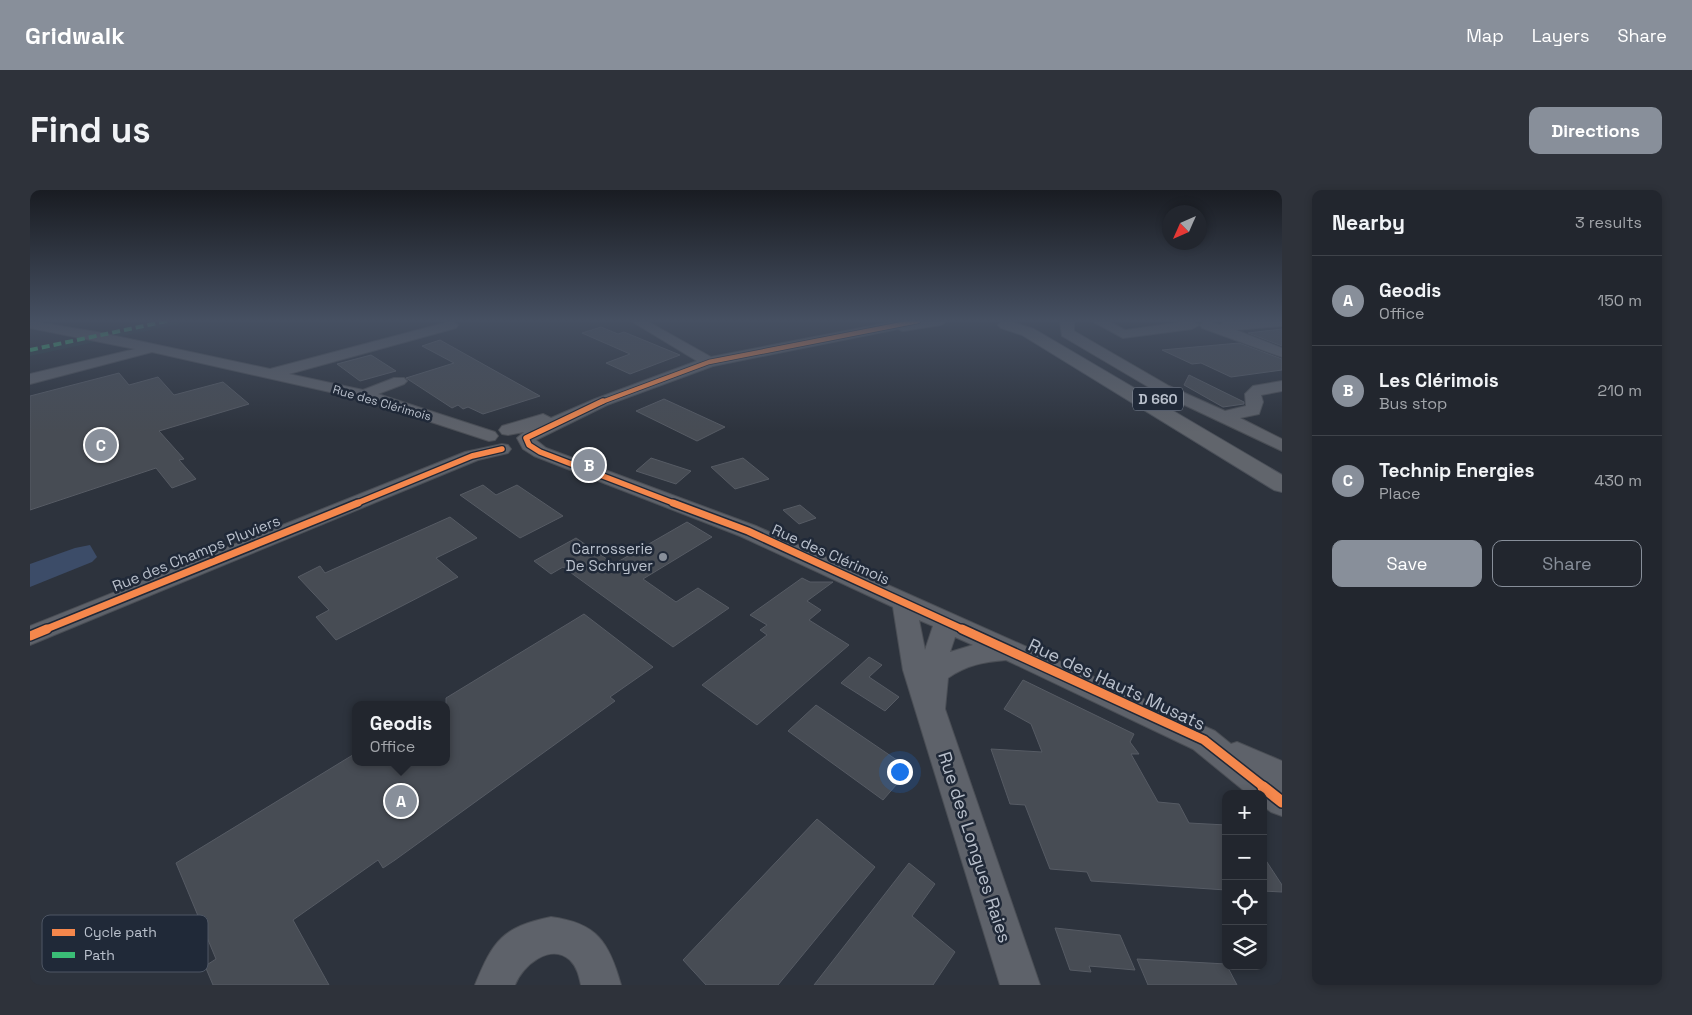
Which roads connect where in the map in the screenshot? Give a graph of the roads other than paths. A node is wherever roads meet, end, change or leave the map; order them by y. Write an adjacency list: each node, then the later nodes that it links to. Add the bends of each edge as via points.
1 (113, 358): 11 (street)
2 (200, 358): 10 (street, Rue des Clérimois)
3 (329, 358): 10 (street)
4 (702, 358): 9 (street)
5 (730, 358): 9 (street)
6 (1071, 358): 21 (main road, D 660)
7 (1090, 358): 20 (main road, D 660)
8 (1110, 358): 15 (street, via 1163,389)
9 (709, 362): 16 (street, via 695,363 639,380 523,427); 17 (street, via 602,402)
10 (273, 374): 14 (street, Rue des Clérimois)
11 (30, 379)
12 (399, 381): 14 (street)
13 (1282, 386): 15 (street, via 1259,389 1253,394 1253,410)
14 (364, 395): 18 (street, Rue des Clérimois, via 390,409)
15 (1223, 416): 19 (street)
16 (508, 430): 17 (street, Rue des Clérimois, via 522,432); 18 (street)
17 (526, 438): 18 (street, via 522,444); 22 (street, Rue des Clérimois, via 529,445 540,452)
18 (496, 443): 22 (street, Rue des Clérimois); 25 (street, Rue des Champs Pluviers, via 466,452 372,496)
19 (1282, 446)
20 (1282, 470)
21 (1282, 485)
22 (639, 488): 23 (street, Rue des Clérimois, via 748,531)
23 (904, 602): 24 (street, Rue des Clérimois); 28 (street, Rue des Longues Raies, via 914,667)
24 (947, 622): 26 (street, Rue des Clérimois); 27 (street, Rue des Longues Raies, via 936,655)
25 (30, 636)
26 (1009, 651): 27 (street, via 974,652 951,661); 29 (street, Rue des Hauts Musats)
27 (935, 674): 28 (street, Rue des Longues Raies)
28 (931, 710): 34 (street, Rue des Longues Raies)
29 (1204, 740): 30 (street); 31 (street, Rue des Hauts Musats)
30 (1282, 776)
31 (1282, 802)
32 (495, 985): 33 (street, via 506,961 519,947 535,938 551,935 568,937 582,944 593,957)
33 (601, 985)
34 (1020, 985)

